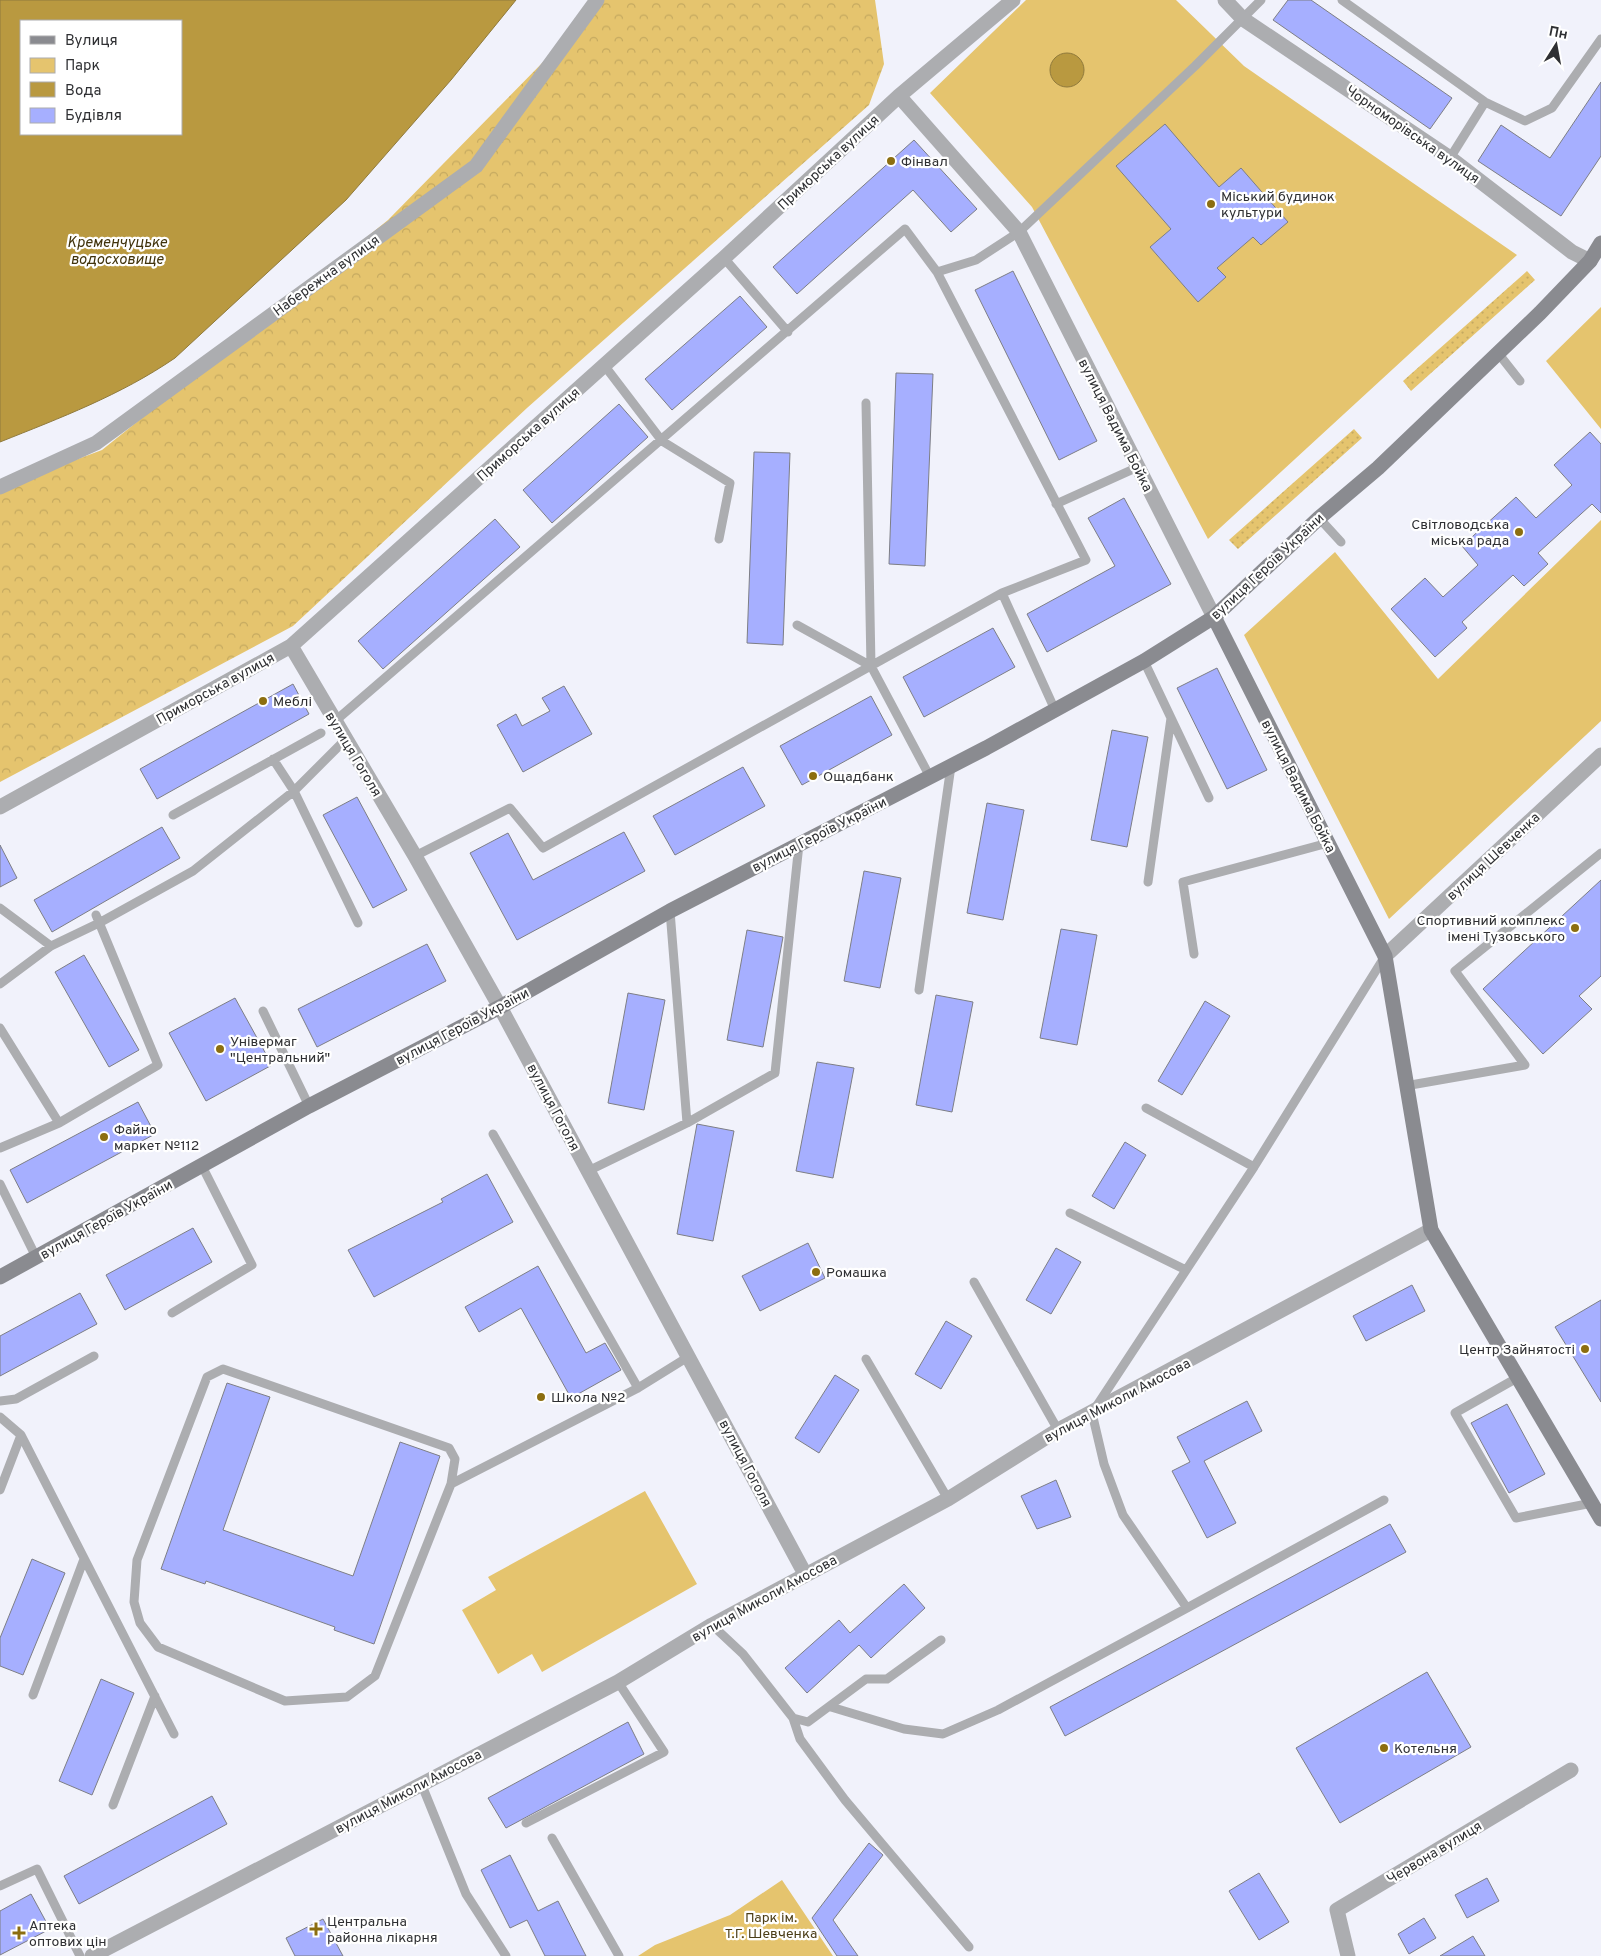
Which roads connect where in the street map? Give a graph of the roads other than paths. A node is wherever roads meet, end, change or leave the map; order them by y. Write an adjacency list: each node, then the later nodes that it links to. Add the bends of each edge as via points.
1 (597, 0): 23 (street, Набережна вулиця, via 476,166 96,443)
2 (1013, 0): 8 (street, Приморська вулиця)
3 (1225, 0): 6 (street, Чорноморівська вулиця)
4 (1261, 0): 6 (lane)
5 (1342, 0): 9 (lane)
6 (1243, 19): 10 (street, Чорноморівська вулиця); 11 (lane)
7 (1599, 45): 9 (lane, via 1552,108 1525,121)
8 (899, 96): 11 (street, вулиця Вадима Бойка); 13 (street, Приморська вулиця)
9 (1485, 102): 10 (lane)
10 (1450, 158): 14 (street, Чорноморівська вулиця, via 1572,252)
11 (1019, 232): 15 (lane, via 976,260); 22 (street, вулиця Вадима Бойка)
12 (1601, 243): 14 (main road, вулиця Героїв України)
13 (724, 258): 16 (lane); 18 (street, Приморська вулиця)
14 (1596, 264): 17 (main road, вулиця Героїв України)
15 (938, 272): 16 (lane, via 905,228); 24 (lane)
16 (788, 332): 21 (lane)
17 (1498, 353): 19 (lane); 25 (main road, вулиця Героїв України, via 1378,468)
18 (604, 366): 21 (lane); 31 (street, Приморська вулиця)
19 (1520, 381)
20 (866, 403): 33 (lane)
21 (662, 441): 26 (lane, via 730,483); 36 (lane)
22 (1138, 467): 24 (lane); 29 (street, вулиця Вадима Бойка)
23 (0, 487)
24 (1056, 504): 28 (lane, via 1086,560)
25 (1319, 518): 27 (lane); 29 (main road, вулиця Героїв України)
26 (719, 539)
27 (1341, 542)
28 (1002, 593): 33 (lane); 34 (lane)
29 (1214, 617): 32 (main road, вулиця Героїв України); 48 (main road, вулиця Вадима Бойка)
30 (797, 625): 33 (lane)
31 (291, 646): 36 (street, вулиця Гоголя); 45 (street, Приморська вулиця)
32 (1144, 661): 34 (main road, вулиця Героїв України); 35 (lane)
33 (871, 666): 42 (lane); 50 (lane, via 543,848 510,808)
34 (1055, 710): 41 (main road, вулиця Героїв України)
35 (1172, 718): 44 (lane); 51 (lane)
36 (334, 722): 38 (street, вулиця Гоголя)
37 (321, 733): 40 (lane)
38 (346, 739): 43 (lane); 50 (street, вулиця Гоголя)
39 (1601, 755): 58 (street, вулиця Шевченка)
40 (273, 759): 43 (lane); 46 (lane)
41 (951, 766): 42 (main road, вулиця Героїв України); 60 (lane)
42 (930, 777): 47 (main road, вулиця Героїв України)
43 (294, 791): 54 (lane, via 193,871); 55 (lane)
44 (1209, 798)
45 (0, 807)
46 (173, 815)
47 (799, 844): 53 (main road, вулиця Героїв України); 68 (lane, via 775,1073)
48 (1328, 844): 57 (lane, via 1183,882); 58 (main road, вулиця Вадима Бойка)
49 (1601, 852): 64 (lane, via 1454,971 1525,1065)
50 (415, 856): 61 (street, вулиця Гоголя)
51 (1148, 882)
52 (0, 908): 56 (lane)
53 (670, 911): 61 (main road, вулиця Героїв України); 68 (lane)
54 (98, 919): 56 (lane); 67 (lane, via 158,1065)
55 (358, 923)
56 (51, 946): 59 (lane)
57 (1194, 954)
58 (1385, 956): 64 (main road, вулиця Вадима Бойка); 72 (lane)
59 (0, 984)
60 (919, 990)
61 (500, 1007): 65 (main road, вулиця Героїв України); 73 (street, вулиця Гоголя)
62 (263, 1010): 65 (lane)
63 (0, 1028): 67 (lane)
64 (1406, 1086): 76 (main road, вулиця Вадима Бойка)
65 (309, 1106): 71 (main road, вулиця Героїв України)
66 (1146, 1108): 72 (lane)
67 (59, 1123): 70 (lane)
68 (687, 1123): 73 (lane)
69 (493, 1134): 86 (lane)
70 (0, 1148)
71 (202, 1166): 77 (main road, вулиця Героїв України); 81 (lane, via 252,1265)
72 (1254, 1167): 78 (lane)
73 (588, 1171): 83 (street, вулиця Гоголя)
74 (0, 1184): 77 (lane)
75 (1070, 1213): 78 (lane)
76 (1431, 1230): 85 (main road, вулиця Вадима Бойка); 88 (street, вулиця Миколи Амосова)
77 (36, 1257): 79 (main road, вулиця Героїв України)
78 (1186, 1270): 88 (lane)
79 (0, 1277)
80 (974, 1282): 90 (lane)
81 (172, 1313)
82 (94, 1356): 87 (lane, via 16,1399)
83 (688, 1357): 86 (lane); 99 (street, вулиця Гоголя)
84 (866, 1359): 94 (lane)
85 (1517, 1378): 96 (main road, вулиця Вадима Бойка); 96 (lane, via 1455,1413 1516,1518)
86 (638, 1388): 92 (lane)
87 (0, 1401)
88 (1092, 1413): 90 (street, вулиця Миколи Амосова); 100 (lane, via 1104,1464 1123,1514)
89 (0, 1417): 91 (lane)
90 (1058, 1430): 94 (street, вулиця Миколи Амосова)
91 (21, 1434): 93 (lane); 98 (lane)
92 (451, 1484): 92 (lane, via 375,1676 347,1697 285,1701 158,1647 140,1623 134,1602 137,1560 207,1377 223,1369 449,1448 454,1459)
93 (0, 1490)
94 (948, 1499): 99 (street, вулиця Миколи Амосова)
95 (1384, 1500): 100 (lane)
96 (1592, 1503): 97 (main road, вулиця Вадима Бойка)
97 (1601, 1518)
98 (84, 1558): 104 (lane); 105 (lane)
99 (805, 1574): 101 (street, вулиця Миколи Амосова)
100 (1188, 1608): 106 (lane, via 998,1710 943,1734 904,1729)
101 (712, 1625): 103 (street, вулиця Миколи Амосова); 107 (lane, via 743,1654)
102 (940, 1640): 106 (lane, via 887,1679 866,1679)
103 (618, 1682): 110 (street, вулиця Миколи Амосова); 112 (lane, via 664,1752)
104 (33, 1695)
105 (155, 1696): 108 (lane); 111 (lane)
106 (831, 1707): 107 (lane, via 808,1722)
107 (793, 1718): 115 (lane, via 800,1739 845,1800)
108 (174, 1734)
109 (1571, 1770): 119 (street, Червона вулиця, via 1337,1910)
110 (421, 1783): 116 (street, вулиця Миколи Амосова); 117 (lane, via 466,1894)
111 (113, 1805)
112 (526, 1823)
113 (552, 1838): 118 (lane)
114 (0, 1886): 116 (lane, via 37,1868)
115 (969, 1947)
116 (90, 1956)
117 (506, 1956)
118 (619, 1956)
119 (1348, 1956)

